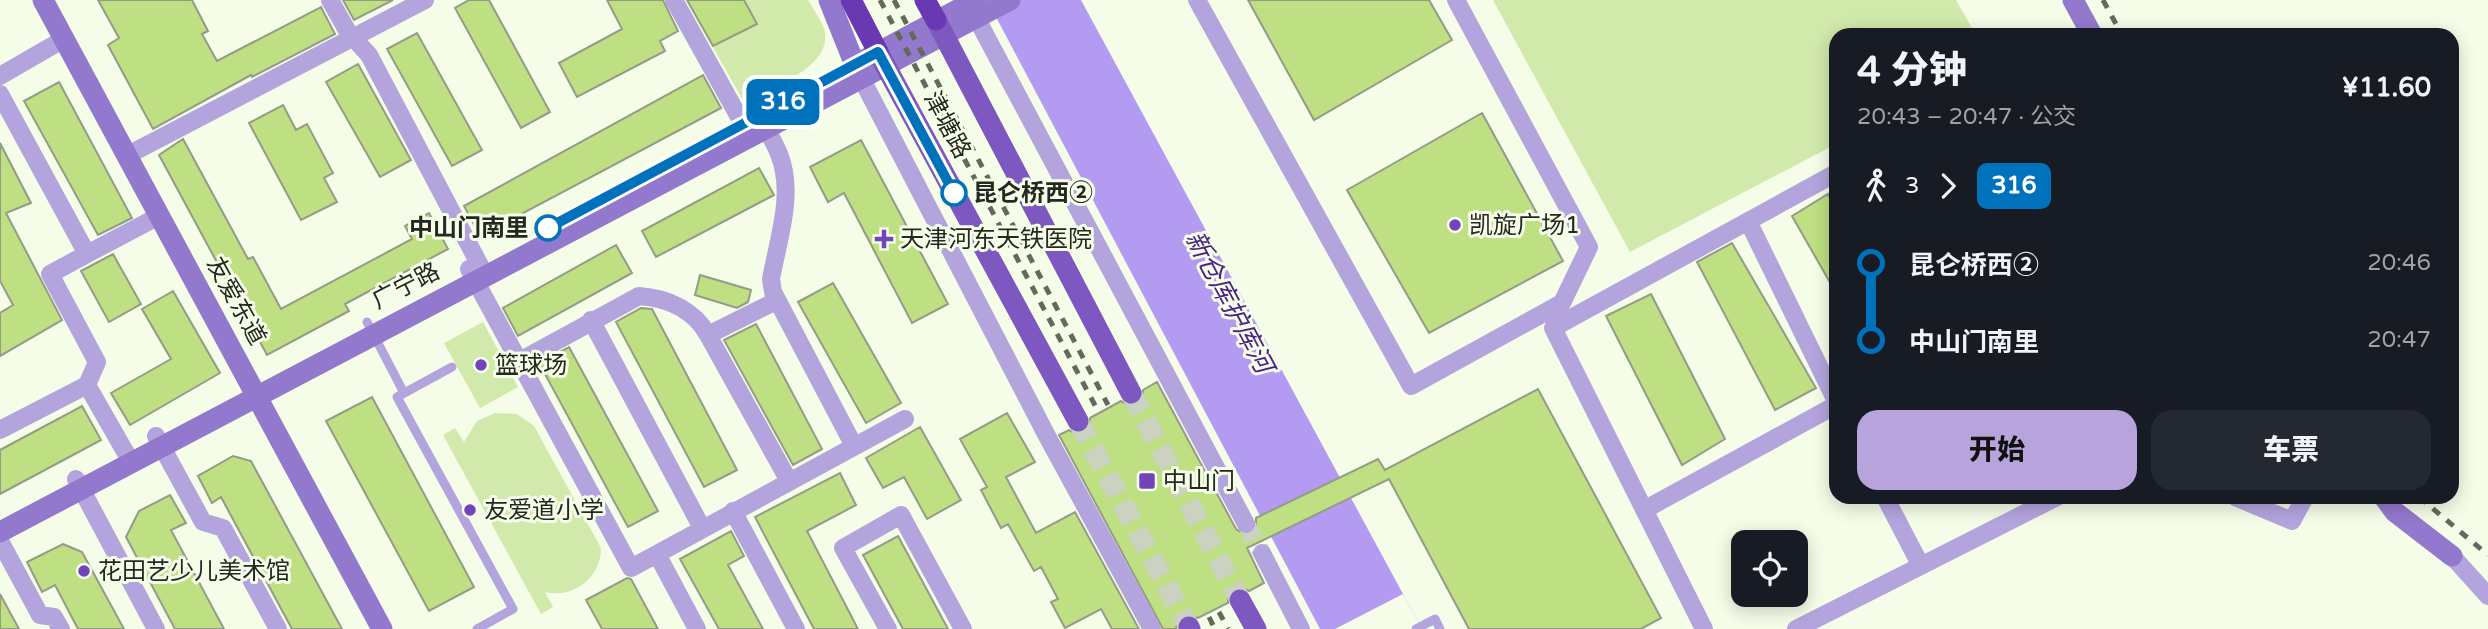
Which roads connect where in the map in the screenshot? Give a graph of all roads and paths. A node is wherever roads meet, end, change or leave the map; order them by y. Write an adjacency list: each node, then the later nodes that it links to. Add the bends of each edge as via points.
1 (43, 0): 15 (street, 友爱东道)
2 (330, 0): 14 (street)
3 (425, 0): 14 (street)
4 (674, 0): 20 (street)
5 (925, 0): 12 (highway, 津塘路)
6 (1010, 0): 11 (street, 广宁路)
7 (1197, 0): 8 (street, via 1411,386 1562,303 1589,247)
8 (1456, 0)
9 (2073, 0): 13 (street)
10 (837, 2): 16 (highway, 津塘路); 17 (street)
11 (975, 7): 12 (street, 广宁路); 55 (street)
12 (940, 28): 16 (street, 广宁路); 37 (main road, 津塘路)
13 (2088, 28)
14 (355, 37): 21 (street); 26 (street, via 369,55)
15 (64, 39): 18 (street); 21 (street, 友爱东道)
16 (881, 58): 17 (street, 广宁路); 40 (main road, 津塘路)
17 (858, 71): 20 (street, 广宁路); 74 (street)
18 (0, 76)
19 (0, 94): 25 (street)
20 (754, 125): 26 (street, 广宁路); 27 (street, via 779,154 786,188 771,279)
21 (126, 156): 23 (street, 友爱东道)
22 (1829, 177): 24 (street)
23 (159, 216): 25 (street); 34 (street, 友爱东道)
24 (1748, 221): 35 (street); 52 (street, via 1553,328)
25 (87, 254): 33 (street, via 50,274 96,362)
26 (477, 272): 29 (street, 广宁路); 31 (street)
27 (776, 301): 30 (street); 43 (street)
28 (591, 320): 30 (street, via 639,296 649,297 682,308 699,319); 31 (street); 56 (street)
29 (370, 328): 34 (street, 广宁路); 36 (lane)
30 (708, 335): 45 (street)
31 (518, 362): 60 (street, via 631,568)
32 (452, 367): 36 (lane)
33 (87, 385): 41 (street); 44 (street)
34 (255, 389): 42 (street, 广宁路); 68 (street, 友爱东道)
35 (1829, 389)
36 (404, 393): 69 (lane, via 397,397 513,609)
37 (1130, 393)
38 (1829, 407): 52 (street)
39 (905, 419): 43 (street)
40 (1078, 421)
41 (0, 430)
42 (158, 440): 44 (street, 广宁路); 67 (street, via 203,522 223,528)
43 (854, 446): 45 (street)
44 (128, 457): 46 (street, 广宁路)
45 (789, 481): 53 (street)
46 (79, 484): 54 (street, 广宁路); 57 (street, 广宁路); 66 (street)
47 (1889, 504): 62 (street)
48 (2043, 504): 62 (street)
49 (2252, 504): 50 (street, via 2292,521)
50 (2301, 504)
51 (2389, 504): 61 (street)
52 (1644, 510): 79 (street)
53 (733, 511): 56 (street); 71 (street)
54 (0, 520)
55 (1247, 524)
56 (702, 528): 60 (street)
57 (0, 532)
58 (0, 541): 65 (street, via 40,615 54,617)
59 (1262, 553): 76 (street)
60 (657, 555): 70 (street)
61 (2452, 556): 63 (street)
62 (1921, 566): 80 (street)
63 (2488, 596)
64 (1240, 600): 75 (main road)
65 (61, 629)
66 (156, 629)
67 (278, 629)
68 (382, 629)
69 (477, 629)
70 (697, 629)
71 (796, 629)
72 (888, 629): 73 (street, via 843,548 901,515)
73 (963, 629)
74 (1152, 629)
75 (1256, 629)
76 (1301, 629)
77 (1417, 629): 78 (lane, via 1435,619)
78 (1440, 629)
79 (1704, 629)
80 (1796, 629)

